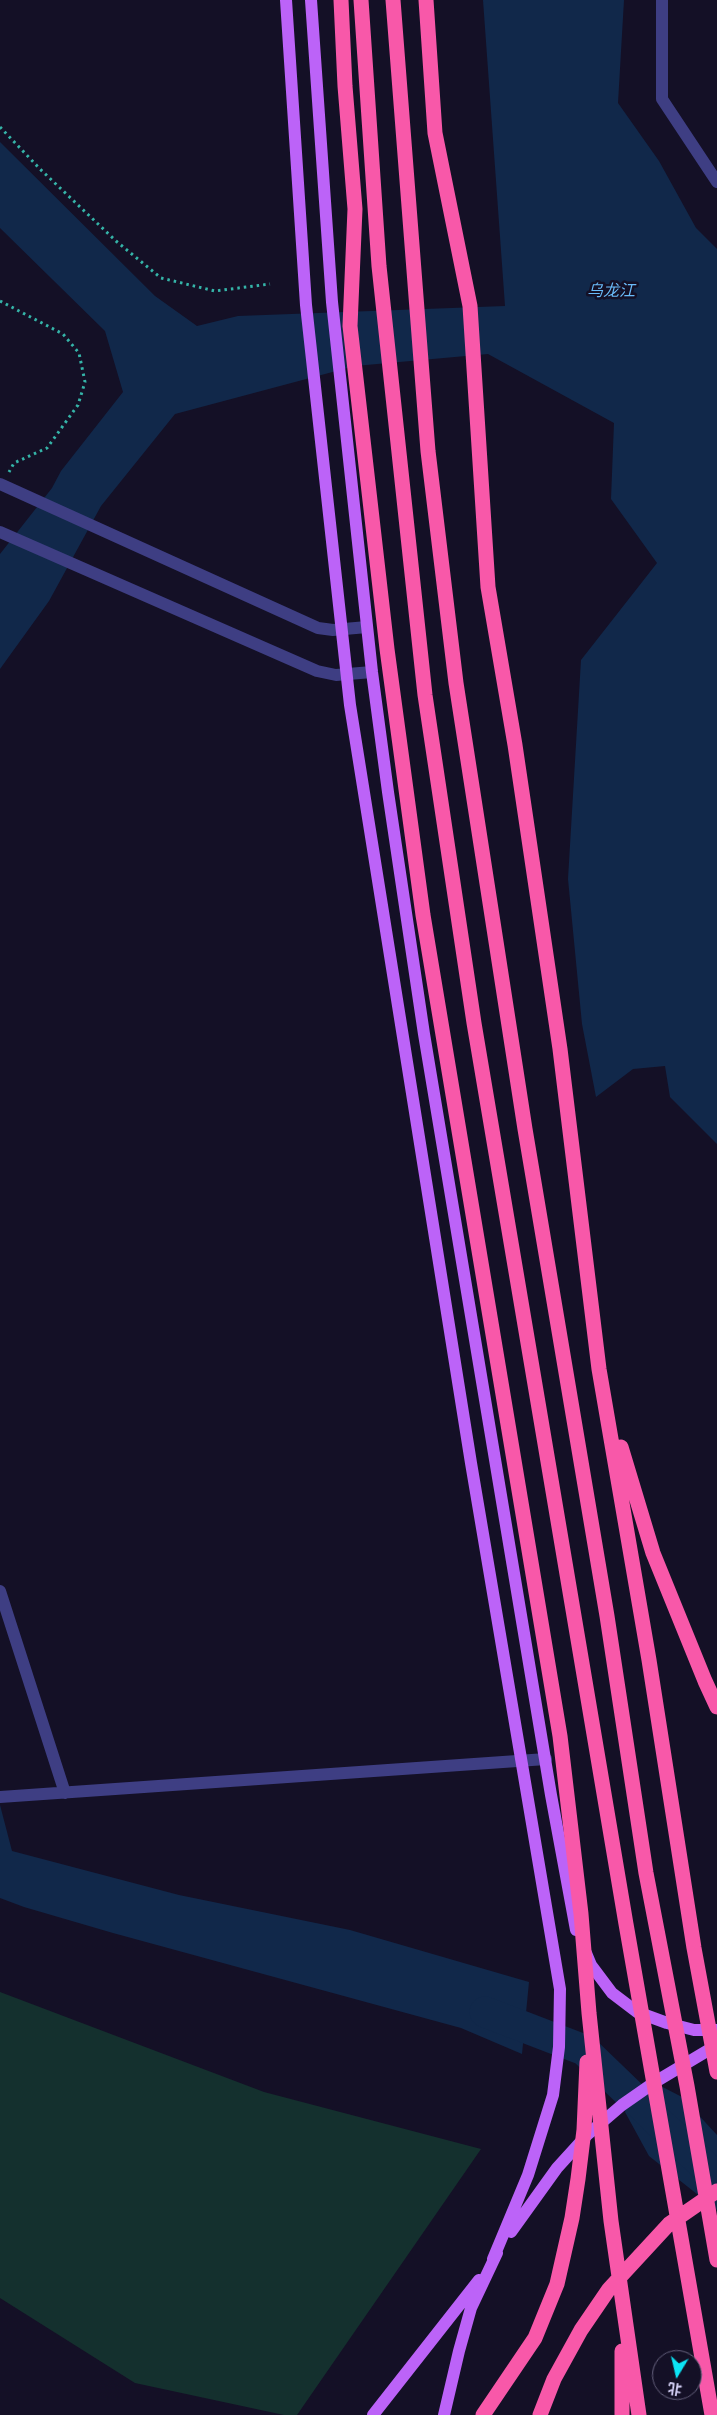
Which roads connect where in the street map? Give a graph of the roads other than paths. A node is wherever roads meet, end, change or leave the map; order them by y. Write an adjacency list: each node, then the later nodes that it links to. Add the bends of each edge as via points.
1 (286, 0): 14 (main road, via 306,305)
2 (311, 0): 13 (main road, via 332,302)
3 (331, 0): 9 (highway)
4 (342, 0): 9 (highway)
5 (361, 0): 28 (highway, via 379,266 425,695 482,1072)
6 (393, 0): 30 (highway, via 428,451 456,683 524,1130 607,1616 646,1873)
7 (426, 0): 17 (highway, via 435,133 470,306 488,587 560,1049)
8 (662, 0): 10 (street, via 662,99)
9 (345, 86): 24 (highway, via 355,209 350,326 387,649 423,915 560,1736)
10 (717, 182)
11 (1, 484): 14 (street, via 318,628)
12 (0, 532): 16 (street, via 317,671)
13 (367, 627): 14 (street); 15 (main road)
14 (342, 630): 16 (main road)
15 (372, 672): 16 (street); 20 (main road, via 424,1034)
16 (347, 675): 21 (main road)
17 (599, 1369): 19 (highway, via 653,1553); 27 (highway)
18 (0, 1592): 22 (street)
19 (717, 1707)
20 (546, 1759): 21 (street); 25 (main road, via 577,1935 591,1965 612,1993 637,2012 694,2030)
21 (521, 1760): 22 (street); 31 (main road, via 560,1988 559,2047 553,2095 528,2175)
22 (65, 1793): 23 (street)
23 (1, 1797)
24 (589, 2013): 32 (highway); 35 (highway, via 584,2130 572,2218 559,2276 535,2338)
25 (717, 2030)
26 (717, 2045): 28 (main road)
27 (717, 2072)
28 (655, 2082): 31 (main road, via 622,2105 572,2150 524,2212); 39 (highway)
29 (717, 2190): 36 (highway, via 669,2224 609,2289 554,2379)
30 (717, 2260)
31 (492, 2262): 33 (main road); 34 (main road, via 471,2308)
32 (622, 2308): 37 (highway); 38 (highway)
33 (373, 2415)
34 (444, 2415)
35 (483, 2415)
36 (540, 2415)
37 (622, 2415)
38 (639, 2415)
39 (712, 2415)

